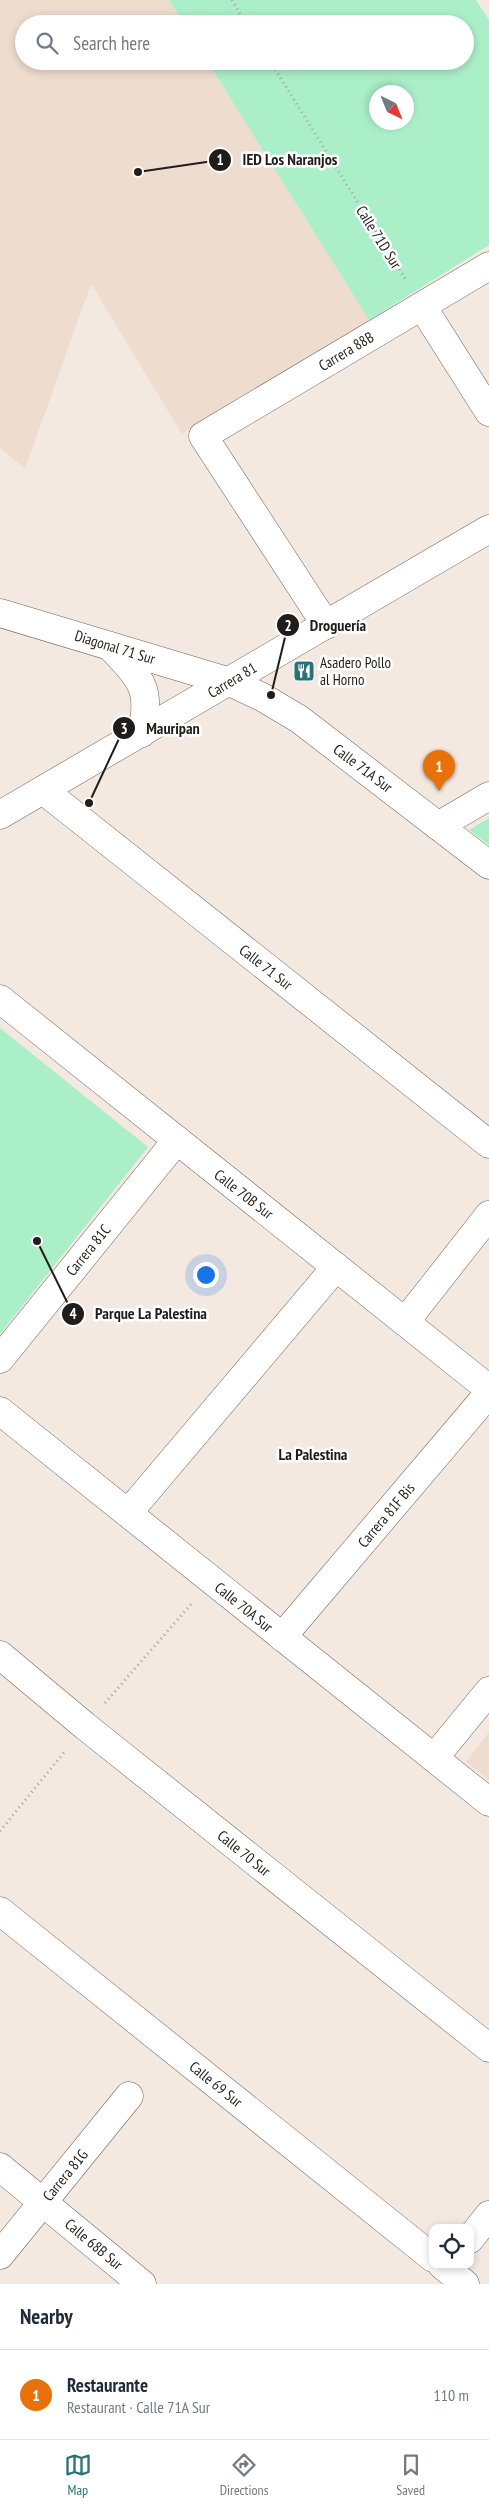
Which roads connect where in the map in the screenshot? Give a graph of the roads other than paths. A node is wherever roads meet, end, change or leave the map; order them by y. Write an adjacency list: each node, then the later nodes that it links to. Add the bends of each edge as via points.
1 (489, 266): 2 (street, Carrera 88B)
2 (422, 306): 3 (street); 6 (street, Carrera 88B, via 203,436)
3 (489, 412)
4 (489, 529): 6 (street, Carrera 81)
5 (0, 613): 7 (street, Diagonal 71 Sur)
6 (326, 625): 8 (street, Carrera 81)
7 (110, 646): 8 (street, Diagonal 71 Sur); 9 (street, via 142,682 147,710)
8 (230, 682): 9 (street, Carrera 81); 13 (street, Calle 71A Sur, via 299,719)
9 (142, 733): 10 (street, Carrera 81)
10 (43, 790): 12 (street, Carrera 81); 17 (street, Calle 71 Sur)
11 (489, 796): 13 (street)
12 (0, 815)
13 (438, 826): 14 (street, Calle 71A Sur)
14 (489, 865)
15 (0, 999): 16 (street, Calle 70B Sur)
16 (177, 1140): 19 (street, Calle 70B Sur); 21 (street, Carrera 81C)
17 (489, 1144)
18 (489, 1215): 20 (street)
19 (336, 1267): 20 (street, Calle 70B Sur); 25 (street)
20 (405, 1322): 22 (street, Calle 70B Sur)
21 (0, 1359)
22 (489, 1389)
23 (489, 1393): 26 (street, Carrera 81F Bis)
24 (0, 1411): 25 (street, Calle 70A Sur)
25 (128, 1513): 26 (street, Calle 70A Sur)
26 (282, 1637): 29 (street, Calle 70A Sur)
27 (0, 1655): 32 (street, Calle 70 Sur)
28 (489, 1691): 29 (street)
29 (434, 1758): 30 (street, Calle 70A Sur)
30 (489, 1802)
31 (0, 1911): 38 (street, Calle 69 Sur)
32 (489, 2048)
33 (129, 2096): 35 (street, Carrera 81G)
34 (0, 2167): 35 (street, Calle 68B Sur)
35 (43, 2202): 39 (street, Carrera 81G); 40 (street, Calle 68B Sur)
36 (489, 2215): 37 (street)
37 (474, 2233)
38 (429, 2254)
39 (0, 2255)
40 (142, 2284)

